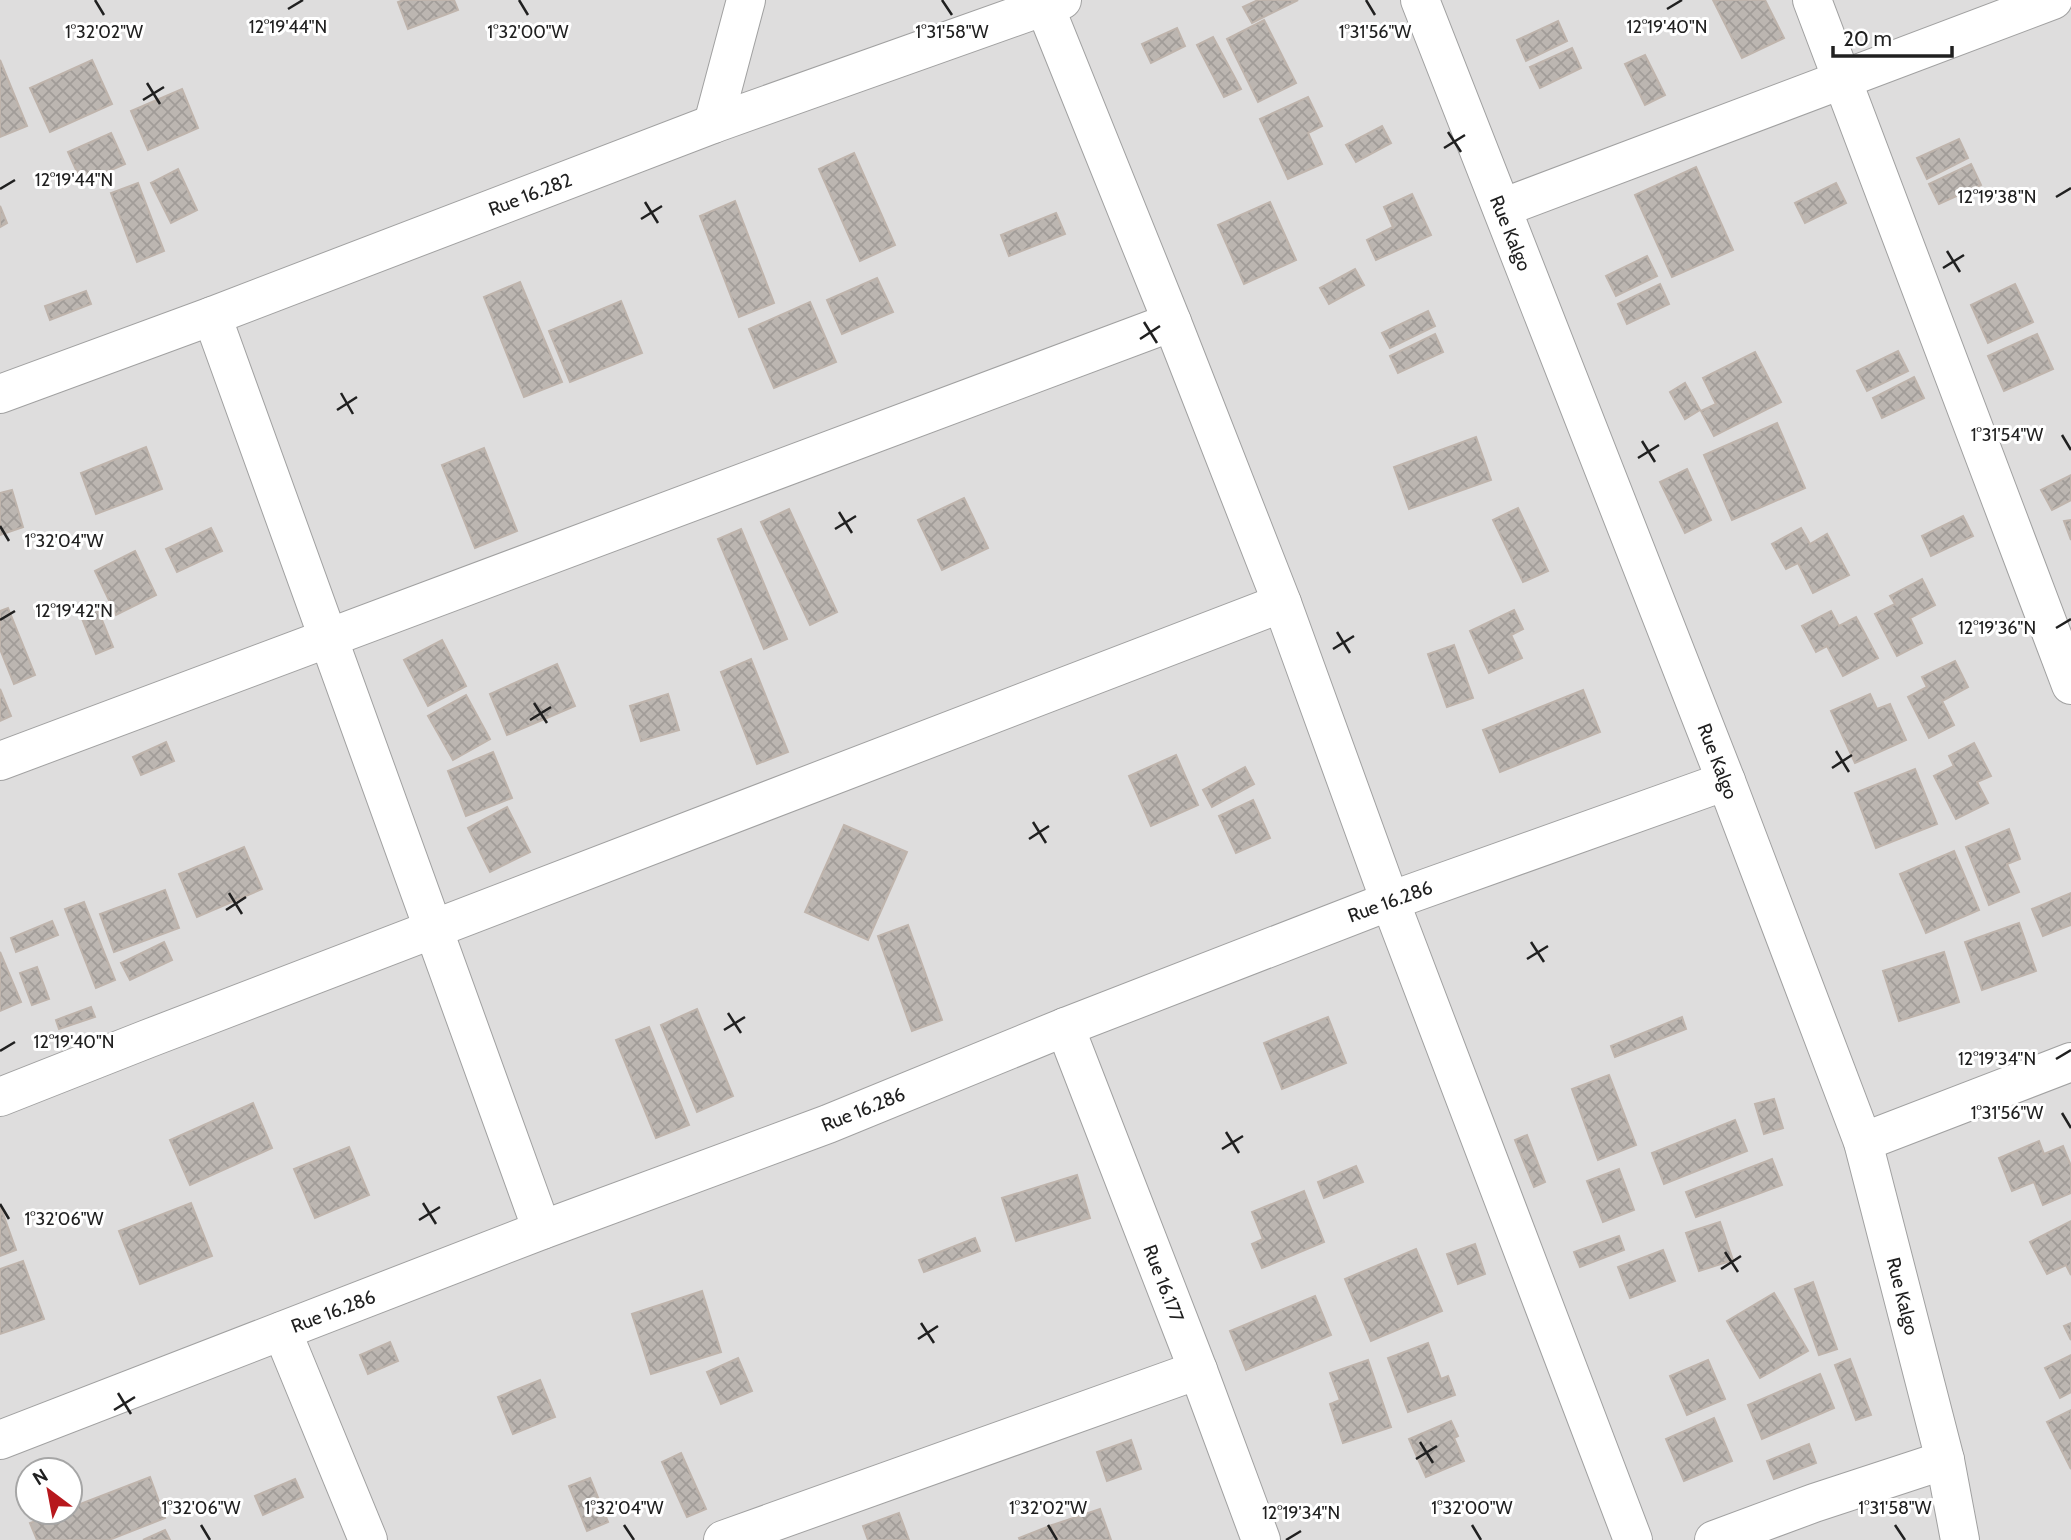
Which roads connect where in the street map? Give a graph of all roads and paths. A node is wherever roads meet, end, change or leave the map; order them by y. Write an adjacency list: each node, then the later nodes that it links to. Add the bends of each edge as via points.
1 (746, 0): 7 (street)
2 (1420, 0): 8 (street, Rue Kalgo)
3 (1812, 0): 6 (street)
4 (2053, 0): 6 (street)
5 (1054, 3): 7 (street, Rue 16.282); 10 (street)
6 (1842, 80): 8 (street); 14 (street)
7 (713, 124): 9 (street, Rue 16.282)
8 (1502, 208): 16 (street, Rue Kalgo)
9 (212, 316): 11 (street, Rue 16.282); 13 (street)
10 (1172, 322): 12 (street); 13 (street)
11 (3, 384)
12 (1282, 603): 17 (street); 18 (street)
13 (329, 638): 15 (street); 18 (street)
14 (2071, 685)
15 (0, 761)
16 (1726, 781): 17 (street, Rue 16.286); 22 (street, Rue Kalgo)
17 (1390, 901): 19 (street, Rue 16.286); 31 (street)
18 (433, 929): 21 (street); 23 (street)
19 (1065, 1027): 23 (street, Rue 16.286, via 828,1124); 25 (street, Rue 16.177)
20 (2071, 1062): 22 (street)
21 (0, 1097)
22 (1863, 1142): 27 (street, Rue Kalgo)
23 (542, 1230): 24 (street, Rue 16.286)
24 (282, 1331): 26 (street, Rue 16.286); 28 (street)
25 (1198, 1370): 29 (street); 30 (street, Rue 16.177)
26 (0, 1440)
27 (1945, 1460): 32 (street); 33 (street, Rue Kalgo)
28 (368, 1540)
29 (723, 1540)
30 (1261, 1540)
31 (1633, 1540)
32 (1714, 1540)
33 (1960, 1540)

